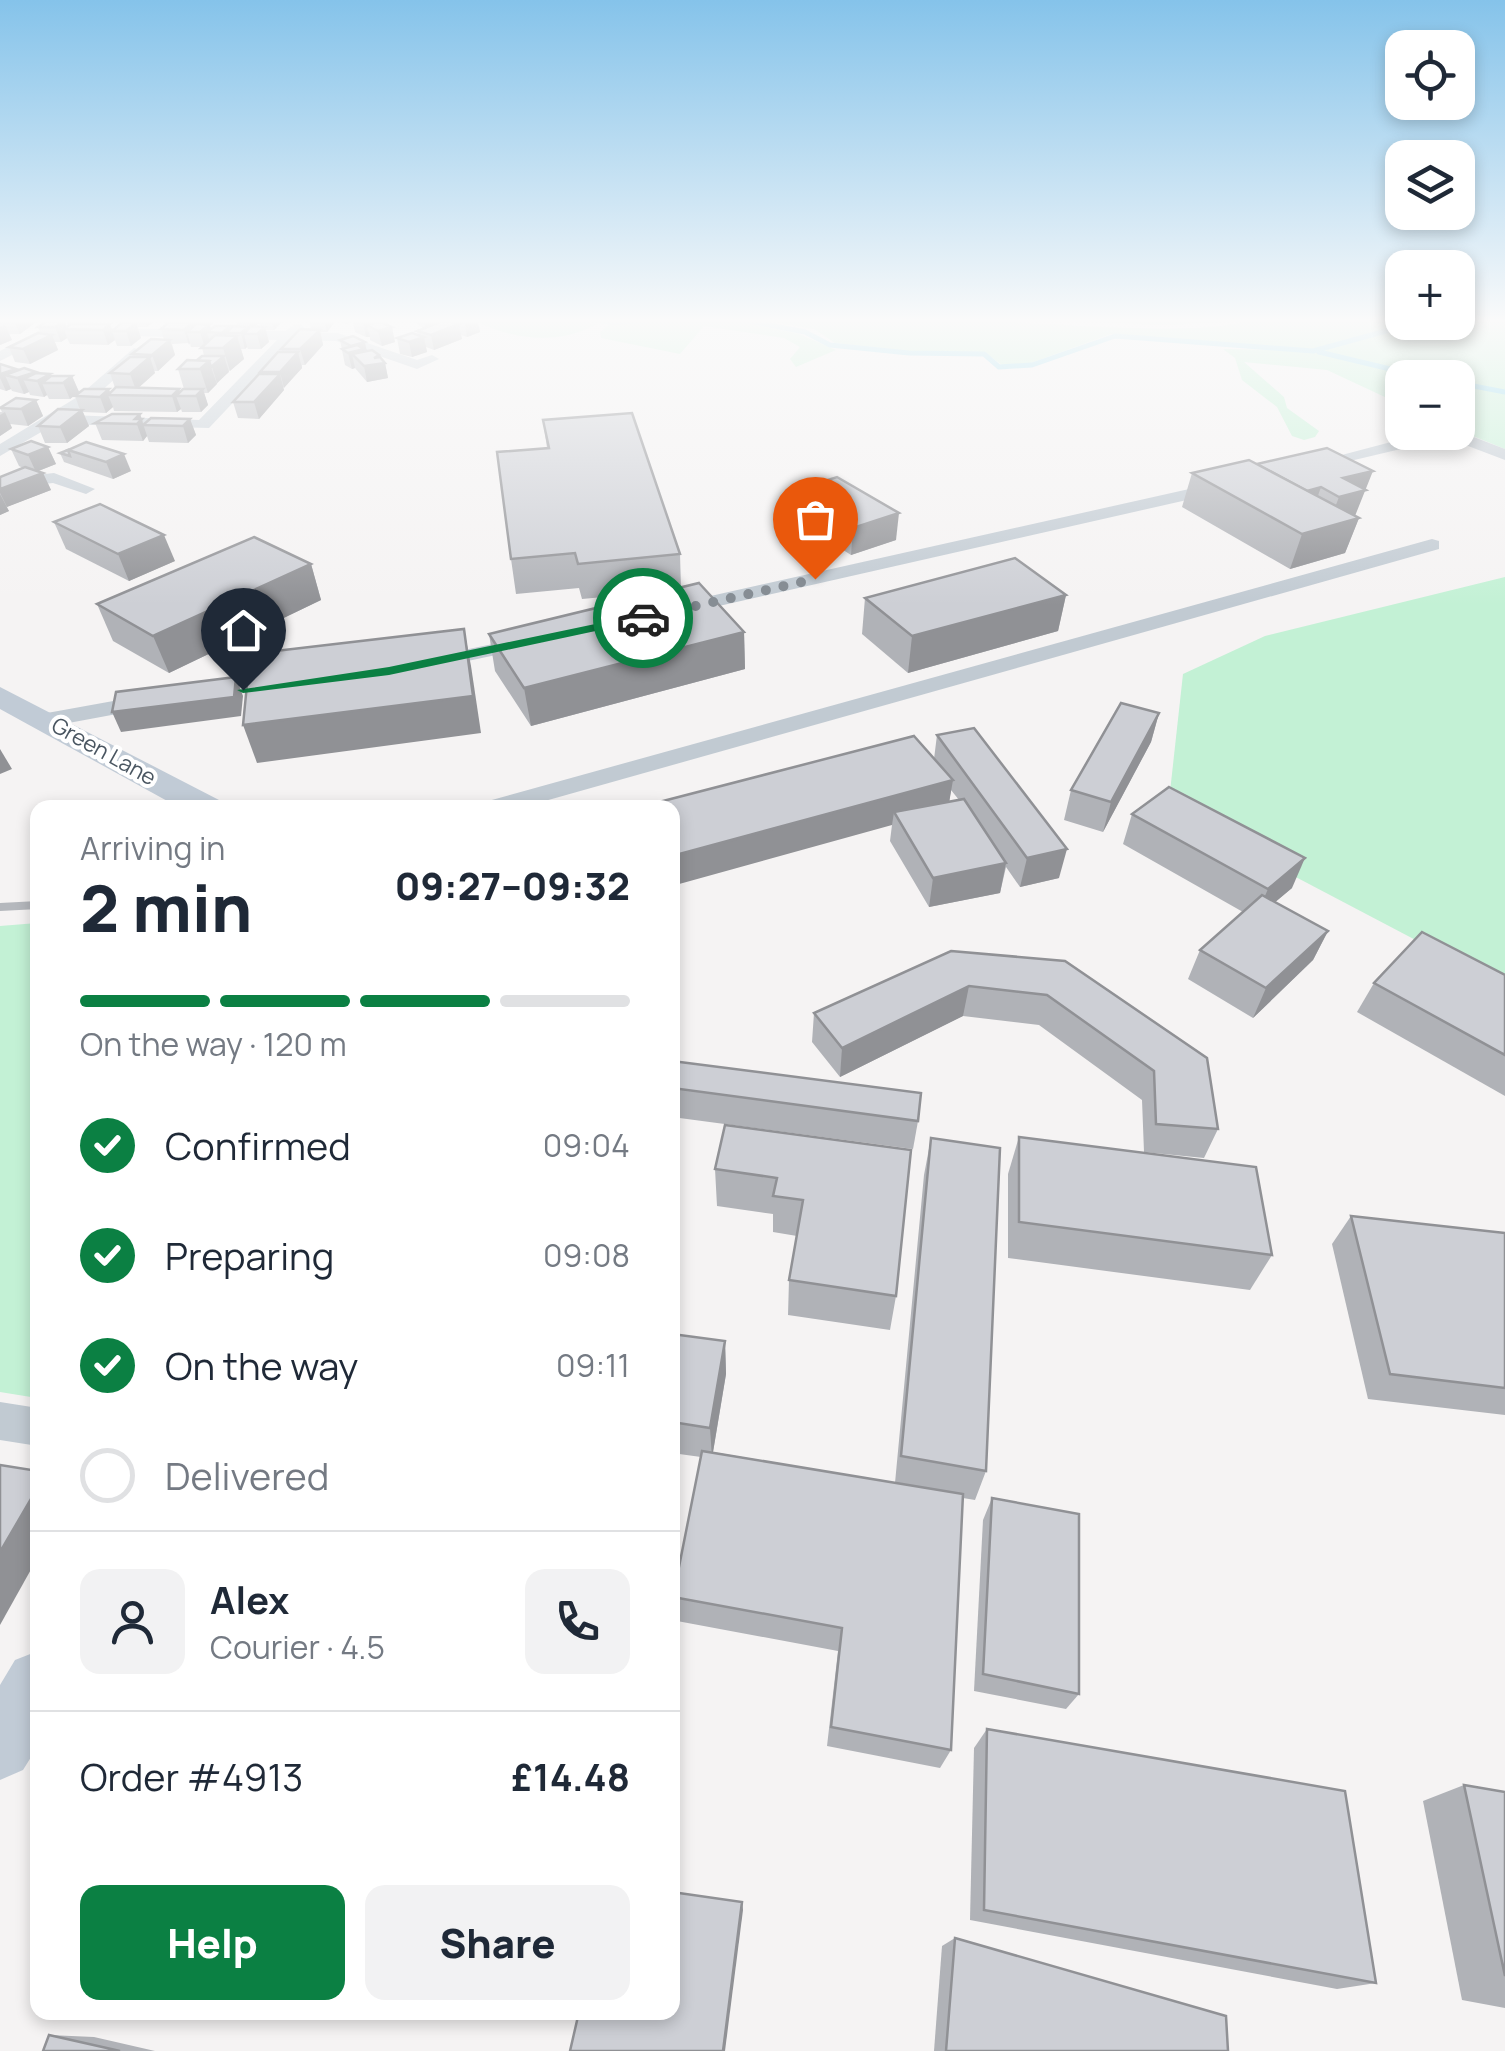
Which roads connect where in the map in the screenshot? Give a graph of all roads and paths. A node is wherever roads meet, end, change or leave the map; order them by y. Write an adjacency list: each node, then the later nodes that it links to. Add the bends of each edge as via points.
1 (47, 414): 4 (street)
2 (61, 414): 4 (street)
3 (214, 414): 4 (street, via 203,425)
4 (57, 416): 5 (street)
5 (0, 451)
6 (1505, 455): 7 (street, via 1448,432)
7 (1279, 474)
8 (1241, 482): 12 (street)
9 (0, 484): 10 (street, via 54,478)
10 (86, 489)
11 (1432, 545): 19 (street)
12 (650, 616)
13 (554, 638): 14 (street)
14 (404, 668)
15 (0, 696): 17 (street, Green Lane)
16 (175, 698): 17 (street)
17 (47, 720): 18 (street, Green Lane)
18 (192, 800)
19 (519, 800)
20 (0, 1421): 21 (street)
21 (30, 1426)
22 (30, 1695): 23 (street)
23 (0, 1746)

